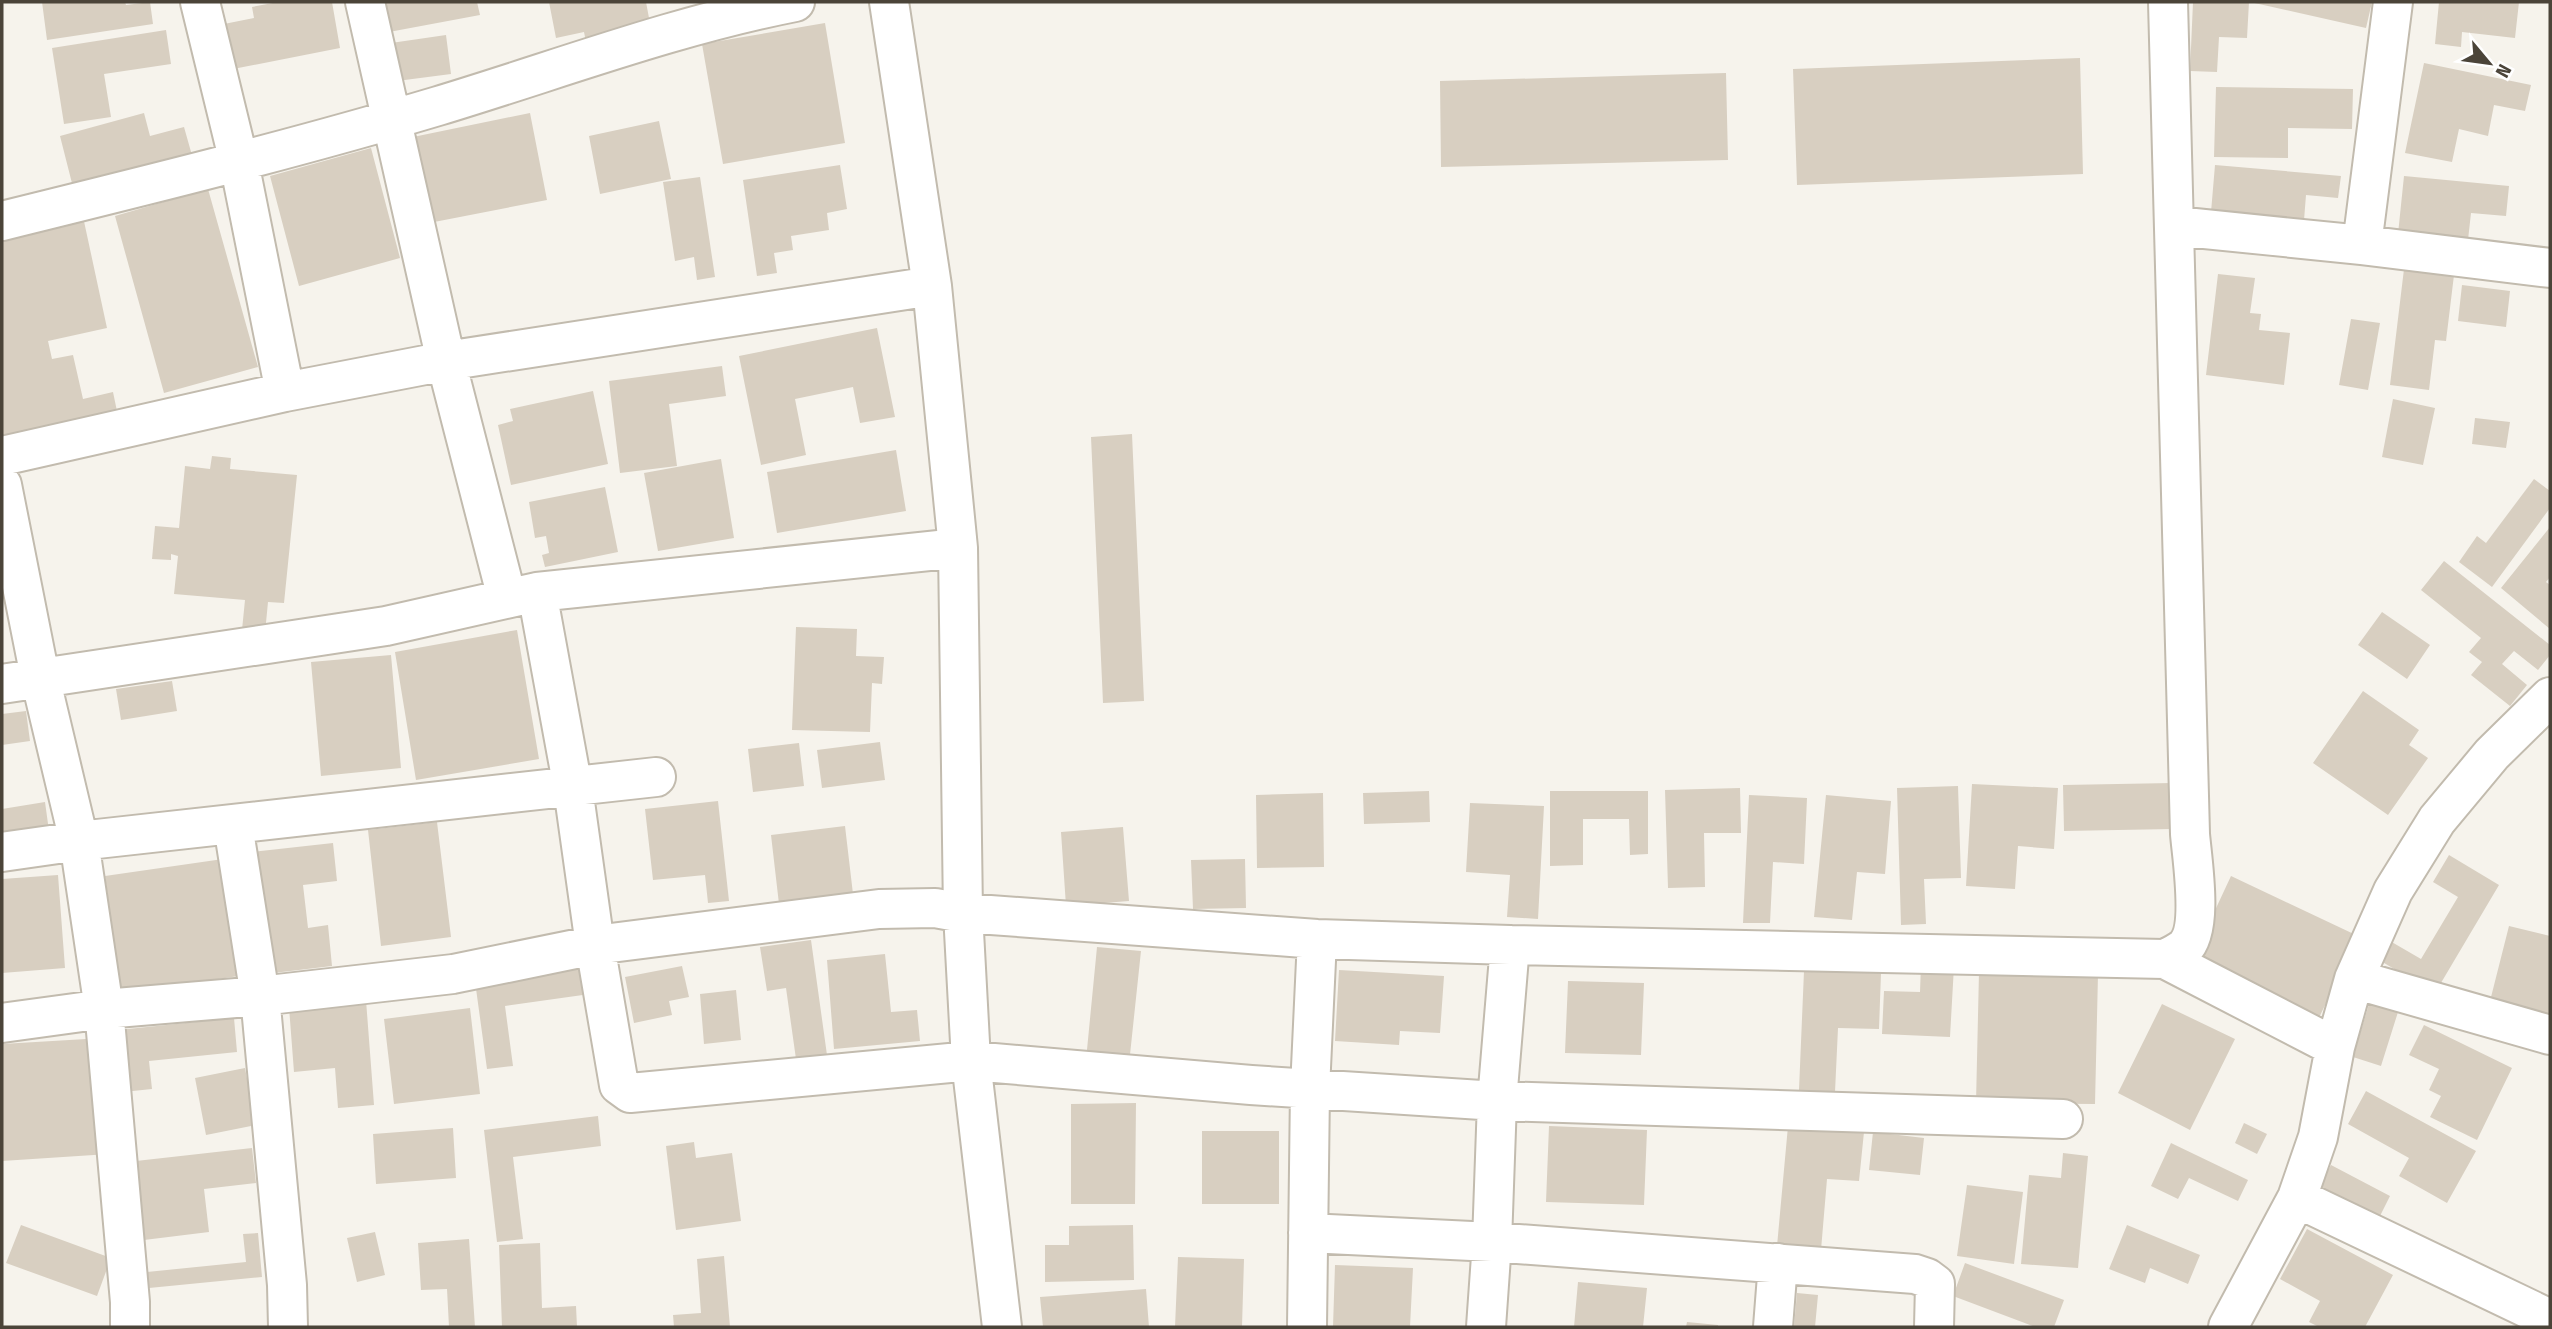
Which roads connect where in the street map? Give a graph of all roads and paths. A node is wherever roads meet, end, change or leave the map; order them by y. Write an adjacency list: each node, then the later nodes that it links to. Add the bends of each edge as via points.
1 (200, 2): 8 (street)
2 (365, 2): 7 (street)
3 (795, 2): 7 (street, via 730,15)
4 (889, 2): 13 (street)
5 (2168, 2): 10 (street)
6 (2393, 2): 11 (street)
7 (392, 118): 8 (street); 14 (street)
8 (239, 162): 9 (street); 15 (street)
9 (2, 221)
10 (2175, 226): 11 (street); 32 (street, via 2190,834 2196,905 2186,946)
11 (2362, 245): 12 (street)
12 (2550, 268)
13 (932, 286): 14 (street); 18 (street)
14 (446, 361): 15 (street); 19 (street)
15 (285, 392): 16 (street)
16 (2, 456)
17 (2, 485): 20 (street)
18 (958, 548): 19 (street); 28 (street)
19 (522, 595): 20 (street, via 386,626); 24 (street)
20 (40, 677): 21 (street); 26 (street)
21 (2, 684)
22 (2550, 697): 33 (street, via 2492,754 2437,820 2393,891)
23 (656, 777): 24 (street)
24 (573, 788): 25 (street); 30 (street)
25 (233, 825): 26 (street); 34 (street)
26 (79, 841): 27 (street); 35 (street)
27 (2, 852)
28 (963, 913): 29 (street); 30 (street, via 935,908 879,909); 39 (street)
29 (1317, 939): 31 (street); 40 (street)
30 (595, 945): 34 (street, via 453,974); 39 (street, via 619,1085 630,1093)
31 (1510, 946): 32 (street); 41 (street)
32 (2165, 959): 38 (street)
33 (2354, 979): 37 (street); 38 (street)
34 (260, 996): 35 (street); 49 (street)
35 (104, 1009): 36 (street); 48 (street)
36 (2, 1023)
37 (2550, 1035)
38 (2335, 1047): 43 (street, via 2318,1138)
39 (971, 1061): 40 (street); 50 (street)
40 (1310, 1089): 41 (street); 44 (street)
41 (1497, 1101): 42 (street); 45 (street)
42 (2063, 1119)
43 (2297, 1198): 47 (street); 55 (street)
44 (1308, 1233): 45 (street); 51 (street)
45 (1492, 1242): 46 (street); 52 (street)
46 (1778, 1263): 53 (street); 54 (street, via 1927,1278 1935,1284)
47 (2550, 1319)
48 (130, 1327)
49 (288, 1327)
50 (1002, 1327)
51 (1307, 1327)
52 (1486, 1327)
53 (1773, 1327)
54 (1934, 1327)
55 (2228, 1327)

